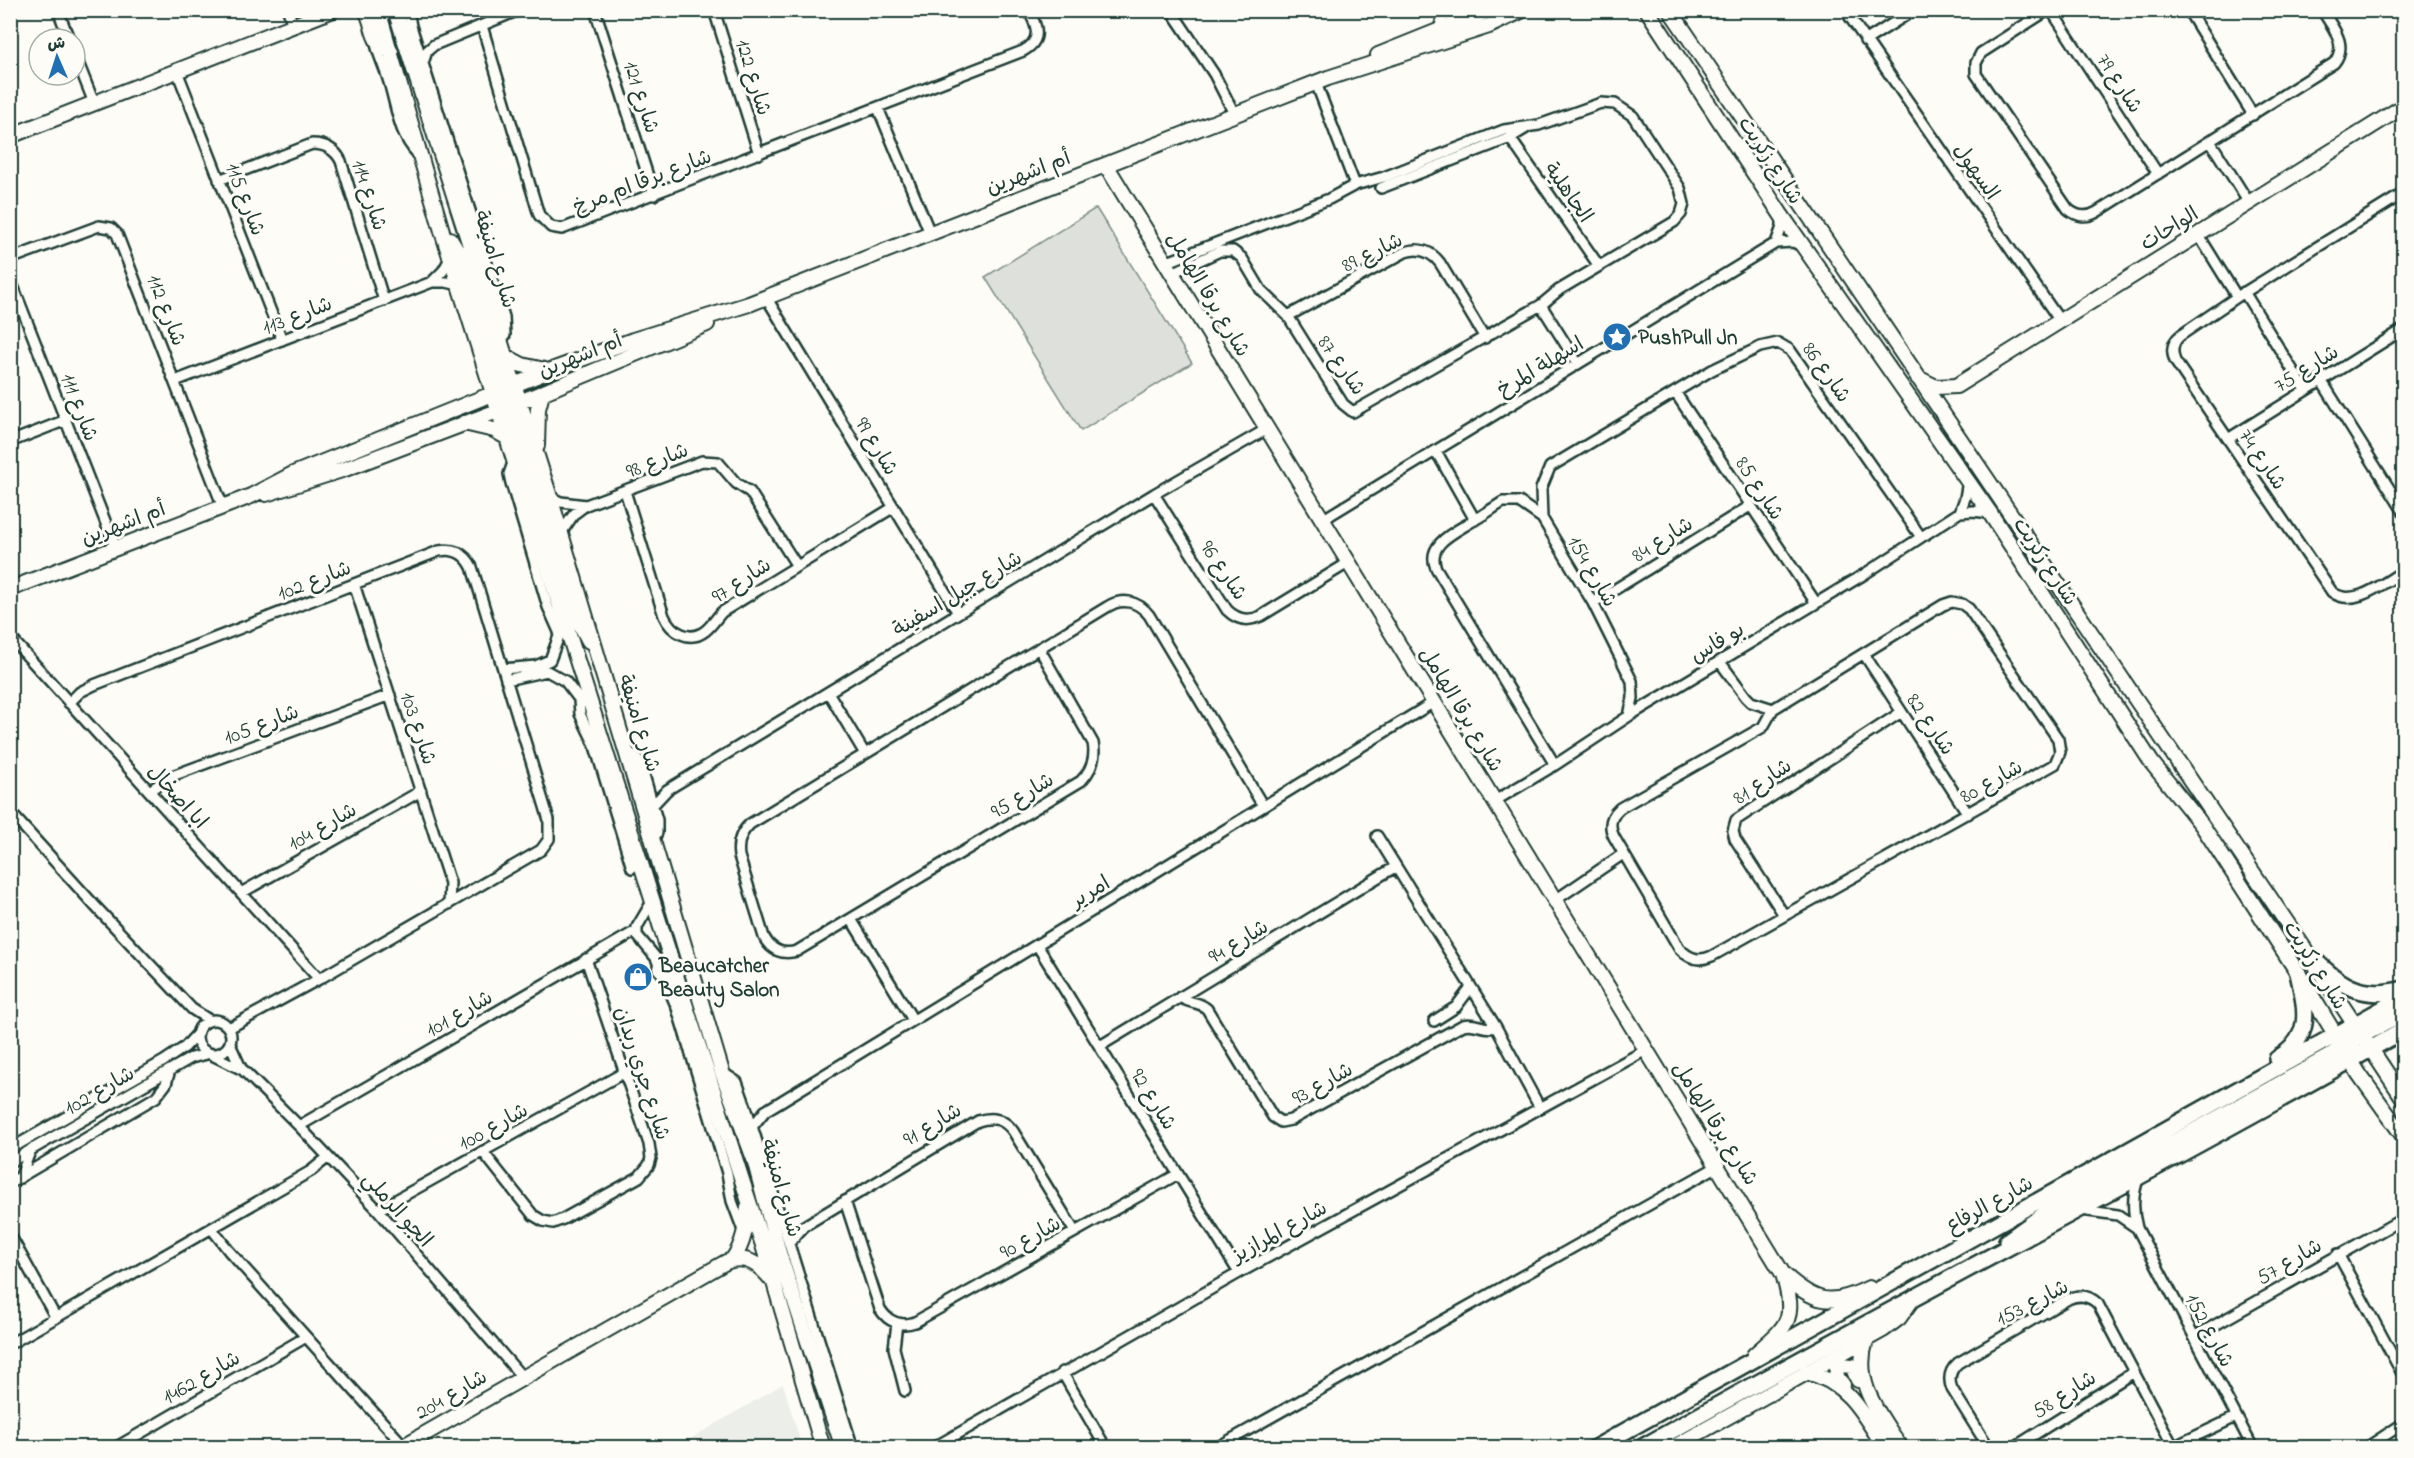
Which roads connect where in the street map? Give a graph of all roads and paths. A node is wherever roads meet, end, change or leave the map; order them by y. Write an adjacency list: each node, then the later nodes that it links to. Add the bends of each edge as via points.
1 (58, 10): 25 (street)
2 (288, 10): 23 (street)
3 (333, 10): 23 (street)
4 (395, 10): 33 (street, شارع امنيفة)
5 (408, 10): 27 (street)
6 (519, 10): 24 (street)
7 (595, 10): 53 (street, شارع 121)
8 (714, 10): 45 (street, شارع 122)
9 (1028, 10): 38 (street, شارع برقا ام مرخ, via 1037,34 1028,49)
10 (1171, 10): 39 (street, via 1214,74)
11 (1446, 10): 22 (street); 26 (street)
12 (1490, 10): 22 (street, أم اشهرين)
13 (1522, 10): 34 (street, أم اشهرين, via 1489,26)
14 (1647, 10): 55 (street, شارع زكريت)
15 (1670, 10): 82 (street, شارع زكريت)
16 (1845, 10): 29 (street, السهول)
17 (1914, 10): 29 (street)
18 (2049, 10): 48 (street, شارع 79); 48 (street, via 1981,53 1976,69 1979,79 2073,213 2092,215)
19 (2188, 10): 40 (street)
20 (2322, 10): 40 (street, via 2339,39 2336,60)
21 (369, 11): 28 (street); 31 (street, شارع امنيفة)
22 (1463, 20): 26 (street, أم اشهرين)
23 (293, 26): 32 (street)
24 (482, 26): 30 (street); 53 (street, شارع برقا ام مرخ, via 542,220 556,229 567,229)
25 (64, 27)
26 (1439, 30): 34 (street, أم اشهرين)
27 (414, 35): 30 (street); 33 (street)
28 (375, 39): 31 (street); 46 (street, via 404,134)
29 (1865, 41): 74 (street, السهول)
30 (434, 45): 33 (street, via 427,51)
31 (391, 52): 46 (street, شارع امنيفة)
32 (177, 71): 36 (street); 49 (street, شارع 115)
33 (422, 72): 78 (street, شارع امنيفة)
34 (1322, 81): 39 (street, أم اشهرين); 50 (street)
35 (87, 87): 36 (street)
36 (93, 103): 42 (street)
37 (2403, 106): 54 (street, الواحات)
38 (878, 108): 45 (street, شارع برقا ام مرخ); 57 (street)
39 (1235, 115): 47 (street, أم اشهرين)
40 (2253, 115): 44 (street)
41 (1529, 126): 43 (street, شارع 87); 50 (street, شارع 87, via 1504,130); 63 (street, شارع 87, via 1594,104 1622,107 1633,116 1680,188 1684,204 1674,222)
42 (10, 136)
43 (1510, 138): 51 (street, شارع 87); 63 (street, الجاهلية)
44 (2210, 141): 48 (street); 54 (street)
45 (759, 154): 53 (street, شارع برقا ام مرخ)
46 (421, 156): 56 (street, شارع امنيفة)
47 (1106, 165): 57 (street, أم اشهرين); 64 (street, شارع برقا الهامل)
48 (2158, 174)
49 (219, 180): 70 (street, شارع 114, via 312,144 334,151 341,161); 77 (street, شارع 115)
50 (1355, 185): 64 (street, شارع 87)
51 (1381, 188)
52 (2403, 193): 68 (street, شارع 74)
53 (654, 195)
54 (2249, 203): 58 (street, الواحات)
55 (1782, 216): 59 (street); 60 (street, شارع زكريت)
56 (442, 231): 61 (street, شارع امنيفة); 89 (street, via 465,264)
57 (930, 233): 69 (street, أم اشهرين)
58 (2198, 234): 68 (street); 74 (street, الواحات)
59 (1776, 243): 60 (street); 80 (street, اسهلة المرخ)
60 (1803, 246): 101 (street, شارع زكريت)
61 (451, 257): 66 (street); 67 (street, شارع امنيفة)
62 (10, 259): 84 (street, شارع 112, via 95,227 115,231)
63 (1599, 266): 71 (street, شارع 87)
64 (1168, 268): 73 (street, شارع 87, via 1220,251 1233,251 1242,258 1266,296); 93 (street, شارع برقا الهامل)
65 (10, 278): 90 (street, شارع 111)
66 (432, 282): 67 (street, شارع 113); 70 (street, شارع 113)
67 (460, 285): 89 (street, شارع امنيفة)
68 (2240, 294): 86 (street); 95 (street, شارع 74, via 2177,338 2172,351)
69 (766, 297): 72 (street, أم اشهرين); 109 (street, شارع 99)
70 (384, 301): 77 (street, شارع 113)
71 (1541, 305): 76 (street, شارع 87); 80 (street)
72 (743, 306): 79 (street, أم اشهرين); 88 (street, أم اشهرين)
73 (1288, 316): 76 (street, شارع 89, via 1416,249 1437,258); 76 (street, شارع 87, via 1343,404 1353,412)
74 (2060, 321): 85 (street, الواحات)
75 (2403, 329): 83 (street, شارع 75)
76 (1485, 338)
77 (282, 340): 84 (street, شارع 113)
78 (503, 350): 81 (street, via 522,365); 89 (street, شارع امنيفة)
79 (595, 354): 81 (street, أم اشهرين); 89 (street, via 576,370)
80 (1578, 364): 98 (street, اسهلة المرخ)
81 (549, 371): 89 (street, أم اشهرين)
82 (1917, 377): 85 (street, via 1936,387); 92 (street, شارع زكريت)
83 (2321, 380): 86 (street, شارع 75); 111 (street)
84 (175, 381): 108 (street, شارع 112)
85 (1956, 386): 92 (street, via 1947,404)
86 (2305, 390): 95 (street, شارع 75)
87 (1675, 392): 107 (street, شارع 85); 113 (street, شارع 86, via 1550,467 1540,489); 117 (street, شارع 86, via 1763,345 1785,345)
88 (542, 394): 89 (street, أم اشهرين); 99 (street)
89 (505, 398): 91 (street); 94 (street, شارع امنيفة); 97 (street, via 416,432); 99 (street, شارع امنيفة); 104 (street, via 292,474); 131 (street, via 573,611)
90 (66, 420): 96 (street); 118 (street, شارع 111)
91 (464, 423): 94 (street, via 490,428); 97 (street)
92 (1949, 424): 172 (street, شارع زكريت)
93 (1267, 429): 103 (street, شارع جبل اسفينة); 114 (street, شارع برقا الهامل)
94 (506, 437): 100 (street, شارع امنيفة)
95 (2228, 439): 121 (street, شارع 74, via 2336,595 2354,598)
96 (10, 442)
97 (389, 451): 104 (street, via 301,484)
98 (1436, 451): 114 (street, اسهلة المرخ); 115 (street)
99 (536, 454): 105 (street, شارع امنيفة)
100 (514, 460): 127 (street, شارع امنيفة); 128 (street, via 511,483 548,607)
101 (1968, 481): 110 (street); 112 (street, شارع زكريت)
102 (625, 491): 106 (street, شارع 98); 120 (street, شارع 98, via 702,461 718,462 736,483 750,492); 120 (street, شارع 97, via 664,616 679,633 704,632 722,612)
103 (1154, 494): 119 (street, شارع 96, via 1227,610 1240,619 1261,616); 126 (street, شارع جبل اسفينة)
104 (251, 496): 108 (street, أم اشهرين)
105 (550, 497): 106 (street, شارع 98); 116 (street, شارع امنيفة)
106 (586, 505): 116 (street, شارع 98)
107 (1750, 506): 124 (street, شارع 84); 125 (street, شارع 85)
108 (223, 507): 118 (street, أم اشهرين)
109 (894, 507): 120 (street, شارع 97); 126 (street, شارع 99)
110 (1960, 512): 112 (street); 117 (street, بو فاس)
111 (2403, 512)
112 (1990, 513): 175 (street, شارع زكريت, via 2148,757 2202,825)
113 (1542, 518): 115 (street, شارع 154, via 1520,502 1503,502); 124 (street, شارع 154)
114 (1322, 520): 119 (street, شارع برقا الهامل)
115 (1475, 520): 147 (street, via 1443,539 1434,553 1434,563)
116 (561, 533): 131 (street, شارع امنيفة)
117 (1921, 537): 125 (street, بو فاس)
118 (116, 549): 123 (street, أم اشهرين)
119 (1348, 563): 139 (street, شارع برقا الهامل)
120 (797, 566)
121 (2403, 571)
122 (354, 584): 134 (street, شارع 102, via 439,551 461,554 472,567); 137 (street, شارع 103); 140 (street, شارع 102, via 94,685)
123 (10, 590)
124 (1593, 603): 144 (street, شارع 154, via 1632,681)
125 (1816, 603): 133 (street, بو فاس)
126 (958, 613): 136 (street, شارع جبل اسفينة)
127 (564, 620): 128 (street); 143 (street, شارع امنيفة)
128 (560, 634): 134 (street, via 550,660 536,666)
129 (10, 638): 140 (street, ابا اصخال)
130 (1039, 648): 146 (street, شارع 95); 154 (street, شارع 95, via 1112,604 1130,602 1141,606); 169 (street, شارع 95, via 1093,743 1094,760 1087,775)
131 (596, 649): 145 (street, شارع امنيفة)
132 (1864, 654): 141 (street, شارع 80); 142 (street, شارع 82); 156 (street, شارع 80, via 1944,605 1962,604 2058,739 2060,752 2052,767)
133 (1720, 662): 141 (street, via 1746,698); 144 (street, بو فاس)
134 (503, 669): 135 (street, شارع 102)
135 (506, 680): 138 (street, via 547,671 565,681); 163 (street, شارع 102, via 550,833 541,850)
136 (828, 692): 146 (street); 149 (street, شارع جبل اسفينة)
137 (390, 695): 150 (street, شارع 105, via 172,776); 151 (street, شارع 103)
138 (579, 700): 143 (street); 161 (street, via 580,714 594,743)
139 (1434, 702): 152 (street, شارع برقا الهامل); 154 (street, امرير)
140 (69, 703): 150 (street, ابا اصخال)
141 (1773, 709): 159 (street, شارع 80, via 1763,727 1617,811 1611,828)
142 (1900, 712): 156 (street, شارع 82); 168 (street, شارع 81, via 1736,820 1735,839)
143 (596, 716): 165 (street, شارع امنيفة)
144 (1629, 716): 147 (street, بو فاس)
145 (626, 750): 148 (street, via 640,762); 158 (street, شارع امنيفة)
146 (865, 754): 169 (street, شارع 95, via 750,824 738,844 764,937 775,950 797,951)
147 (1555, 765): 152 (street, بو فاس)
148 (648, 787): 149 (street); 153 (street)
149 (667, 790): 153 (street, شارع جبل اسفينة)
150 (149, 791): 164 (street, ابا اصخال)
151 (421, 791): 162 (street, شارع 103); 164 (street, شارع 104)
152 (1493, 802): 166 (street, شارع برقا الهامل)
153 (653, 805): 158 (street, via 658,827)
154 (1263, 806): 171 (street, امرير)
155 (10, 812): 182 (street)
156 (1968, 814): 168 (street, شارع 80)
157 (1377, 836): 160 (street)
158 (653, 839): 200 (street, شارع امنيفة)
159 (1623, 854): 166 (street); 168 (street, شارع 80, via 1679,948 1694,959 1712,956)
160 (1395, 867): 177 (street); 180 (street, شارع 94)
161 (632, 868)
162 (450, 883): 163 (street); 167 (street, شارع 103)
163 (470, 891): 167 (street, شارع 102)
164 (241, 893): 176 (street, ابا اصخال)
165 (653, 900): 170 (street); 178 (street, شارع امنيفة)
166 (1554, 901): 194 (street, شارع برقا الهامل)
167 (448, 904): 176 (street, شارع 102)
168 (1784, 915)
169 (851, 919): 185 (street)
170 (636, 931): 173 (street, شارع 101); 174 (street)
171 (1037, 945): 185 (street, امرير); 193 (street, شارع 92)
172 (2308, 954): 179 (main road, via 2352,989 2376,993); 191 (street, شارع زكريت)
173 (586, 959): 199 (street, شارع جري ربدان); 206 (street, شارع 101)
174 (660, 968): 178 (street); 232 (street, via 678,1013)
175 (2298, 973): 195 (street, شارع زكريت); 201 (main road, via 2306,1015 2300,1038 2290,1050)
176 (319, 979): 188 (street, شارع 102)
177 (1471, 987): 186 (street, via 1456,1006); 187 (street)
178 (680, 988): 222 (street, شارع امنيفة)
179 (2403, 989)
180 (1180, 997): 187 (street, شارع 93, via 1207,1009 1273,1117 1281,1122 1463,1024); 193 (street, شارع 94)
181 (2403, 997): 191 (main road, شارع الرفاع)
182 (192, 1009): 184 (street); 190 (street)
183 (2403, 1013): 191 (main road)
184 (209, 1020): 188 (street); 190 (street)
185 (913, 1020): 205 (street, امرير)
186 (1434, 1021)
187 (1496, 1027): 204 (street)
188 (229, 1028): 192 (street)
189 (2403, 1030): 191 (main road, شارع الرفاع)
190 (197, 1032): 196 (street, via 200,1049); 210 (street, شارع 102, via 185,1047 164,1061)
191 (2366, 1042): 195 (main road, شارع الرفاع); 195 (main road, via 2352,1044); 195 (street, via 2369,1056 2358,1064); 202 (street, شارع زكريت)
192 (230, 1044): 196 (street, via 219,1054); 198 (street, الجو الرملي)
193 (1100, 1046): 217 (street, شارع 92)
194 (1646, 1050): 204 (street, شارع المرازيز); 215 (street, شارع برقا الهامل)
195 (2347, 1053): 201 (main road, شارع الرفاع); 208 (street, شارع زكريت); 218 (main road, شارع الرفاع); 235 (main road, via 2310,1068 2043,1215)
196 (209, 1054): 197 (street, شارع 102, via 191,1058); 198 (street, الجو الرملي)
197 (170, 1070): 211 (street, شارع 102); 219 (street, via 156,1097)
198 (243, 1070): 206 (street, الجو الرملي)
199 (625, 1072): 212 (street, شارع 100); 212 (street, شارع جري ربدان, via 651,1151 649,1165 630,1182 563,1220 548,1223 534,1215)
200 (722, 1072): 203 (street, via 737,1082); 216 (street, شارع امنيفة)
201 (2236, 1090): 238 (main road, شارع الرفاع)
202 (2403, 1099)
203 (746, 1107): 205 (street, via 754,1112); 207 (street)
204 (1540, 1108): 237 (street, شارع المرازيز)
205 (765, 1111): 207 (street, امرير)
206 (299, 1126): 213 (street, الجو الرملي)
207 (752, 1127): 209 (street)
208 (2403, 1137)
209 (758, 1143): 216 (street); 227 (street)
210 (10, 1149)
211 (31, 1149): 214 (street, شارع 102); 219 (street)
212 (483, 1152): 223 (street, شارع 100)
213 (327, 1158): 223 (street, الجو الرملي); 229 (street)
214 (10, 1162)
215 (1718, 1166): 239 (street, شارع برقا الهامل); 267 (street)
216 (756, 1168): 263 (street, شارع امنيفة, via 781,1261)
217 (1178, 1174): 230 (street, شارع 90); 237 (street, شارع 92)
218 (2140, 1176): 224 (main road, شارع الرفاع); 228 (street, شارع 152, via 2133,1199)
219 (20, 1178): 220 (street)
220 (10, 1183)
221 (845, 1201): 226 (street, شارع 91); 230 (street, شارع 91, via 978,1120 994,1119 1013,1131); 243 (street, via 880,1309)
222 (748, 1202): 232 (street); 240 (street, شارع امنيفة)
223 (378, 1210): 252 (street, الجو الرملي)
224 (2080, 1210): 228 (street, via 2118,1215); 235 (main road, شارع الرفاع)
225 (2403, 1218): 234 (street, شارع 57)
226 (804, 1226): 227 (street, شارع 91); 233 (street, شارع 91)
227 (785, 1228): 233 (street)
228 (2137, 1228): 245 (street, شارع 152)
229 (212, 1229): 242 (street); 244 (street)
230 (1075, 1232): 243 (street, شارع 90, via 915,1322)
231 (10, 1235): 242 (street)
232 (745, 1235): 236 (street)
233 (789, 1243): 264 (street)
234 (2338, 1254): 245 (street, شارع 57); 253 (street)
235 (1989, 1258): 241 (main road, شارع الرفاع)
236 (733, 1259): 240 (street, via 753,1262); 252 (street)
237 (1239, 1273): 249 (street, شارع المرازيز)
238 (1908, 1273): 239 (street, شارع برقا الهامل, via 1833,1301 1810,1296); 248 (main road, شارع الرفاع)
239 (1783, 1274): 248 (street, شارع برقا الهامل, via 1791,1301 1788,1319 1780,1332)
240 (775, 1284): 262 (street, شارع امنيفة)
241 (1914, 1297): 246 (street, شارع الرفاع, via 1899,1318); 269 (main road, شارع الرفاع)
242 (56, 1318): 247 (street)
243 (897, 1323): 254 (street, via 894,1348)
244 (306, 1337): 259 (street); 261 (street, شارع 1462)
245 (2194, 1337): 256 (street, شارع 152)
246 (1866, 1340): 250 (street, شارع الرفاع); 255 (street, via 1861,1367)
247 (10, 1344)
248 (1743, 1366): 268 (main road, شارع الرفاع)
249 (1062, 1372): 265 (street, شارع المرازيز); 266 (street)
250 (1806, 1372): 255 (street, via 1831,1380); 270 (street, شارع الرفاع)
251 (2134, 1372): 260 (street, شارع 153); 273 (street, شارع 153, via 2098,1304 2084,1296 2068,1299 1952,1370 1952,1389); 274 (street, شارع 58)
252 (522, 1377): 259 (street, شارع 204)
253 (2403, 1377)
254 (905, 1391)
255 (1866, 1405): 271 (street); 272 (street)
256 (2236, 1417): 260 (street, شارع 153); 275 (street, شارع 152)
257 (2403, 1423): 258 (street)
258 (2379, 1444): 276 (street)
259 (402, 1447)
260 (2173, 1447)
261 (115, 1448)
262 (823, 1448)
263 (843, 1448)
264 (853, 1448)
265 (933, 1448)
266 (1106, 1448)
267 (1216, 1448)
268 (1595, 1448)
269 (1641, 1448)
270 (1672, 1448)
271 (1885, 1448)
272 (1901, 1448)
273 (1989, 1448)
274 (2013, 1448)
275 (2253, 1448)
276 (2366, 1448)

